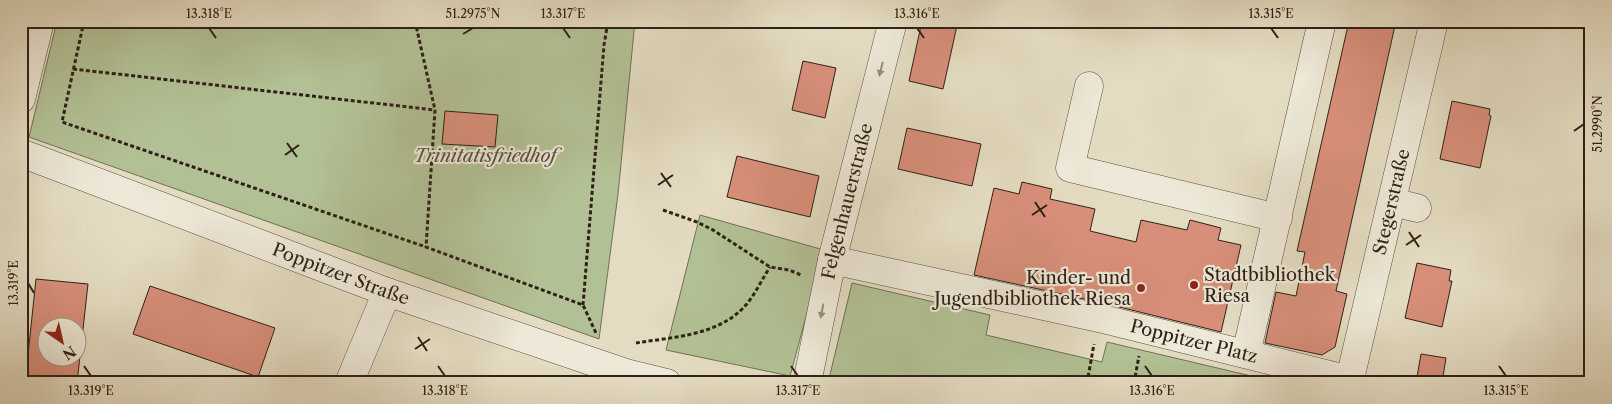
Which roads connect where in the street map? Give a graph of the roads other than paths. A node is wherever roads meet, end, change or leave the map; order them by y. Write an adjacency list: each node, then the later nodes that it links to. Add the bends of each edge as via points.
1 (40, 21): 6 (street)
2 (893, 21): 9 (street, Felgenhauerstraße, one-way to 9)
3 (1322, 21): 8 (street)
4 (1434, 21): 12 (street, Stegerstraße, via 1405,205)
5 (1089, 86): 8 (street, via 1070,168)
6 (21, 99)
7 (21, 153): 10 (street, Poppitzer Straße)
8 (1278, 218): 11 (street)
9 (830, 273): 11 (street, Poppitzer Platz, via 1099,318); 15 (street, Felgenhauerstraße, one-way to 15)
10 (387, 292): 13 (street); 14 (street, Poppitzer Straße, via 626,373)
11 (1246, 354): 12 (street, Poppitzer Platz)
12 (1350, 381)
13 (349, 383)
14 (666, 383)
15 (807, 383)

